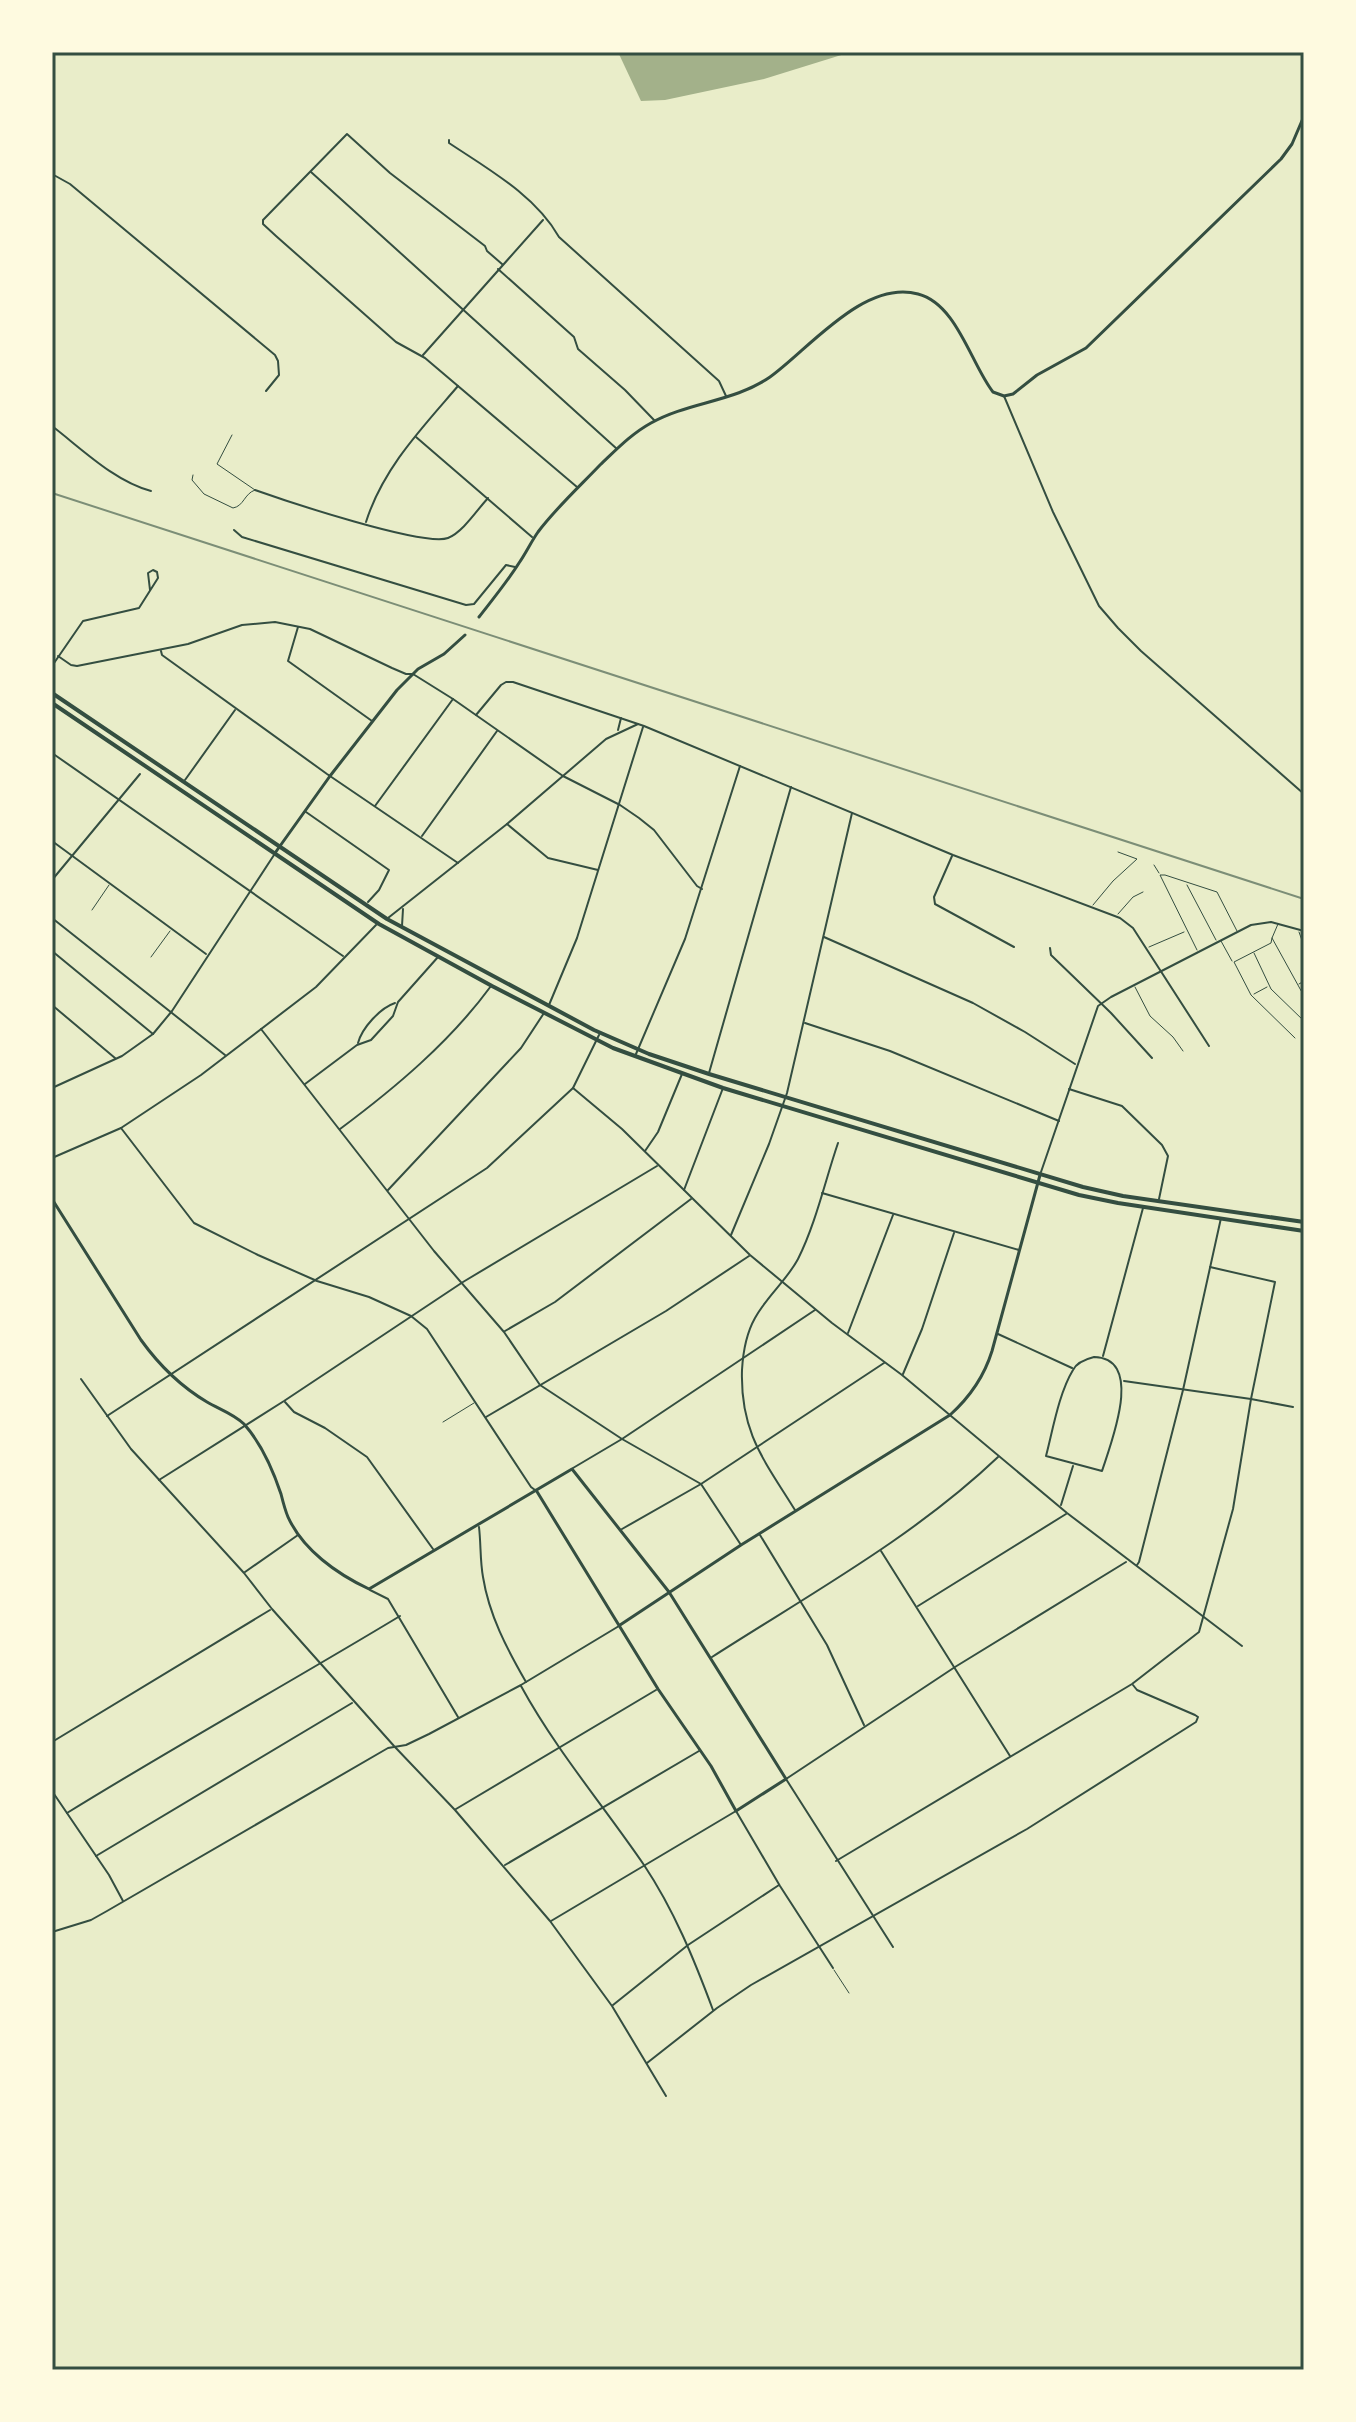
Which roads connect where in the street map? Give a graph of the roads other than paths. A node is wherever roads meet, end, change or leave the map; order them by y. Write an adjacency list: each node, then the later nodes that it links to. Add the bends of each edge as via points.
1 (1304, 116): 12 (street, via 1281,159 1086,348)
2 (449, 140): 5 (street)
3 (310, 171): 6 (street, via 347,134); 8 (street); 9 (street, via 263,224 396,342)
4 (52, 174): 11 (street, via 275,355 279,375)
5 (545, 218): 6 (street); 13 (street, via 559,237 719,381)
6 (502, 264): 7 (street)
7 (498, 269): 8 (street); 14 (street, via 574,337 578,349)
8 (463, 309): 9 (street); 18 (street)
9 (422, 356): 10 (street)
10 (458, 386): 17 (street); 20 (street)
11 (266, 391)
12 (1004, 396): 13 (street, via 990,387 950,319 930,299 913,292 883,295 861,305 771,376); 54 (street, via 1099,606 1141,651)
13 (726, 397): 14 (street)
14 (655, 421): 18 (street)
15 (52, 426): 22 (street, via 120,477)
16 (232, 435): 21 (lane, via 217,464)
17 (415, 436): 23 (street); 24 (street, via 387,474)
18 (617, 449): 20 (street)
19 (193, 475): 21 (lane, via 204,494 233,508)
20 (577, 488): 26 (street)
21 (255, 490): 24 (street)
22 (151, 491)
23 (488, 498): 24 (street, via 455,535 443,539); 26 (street)
24 (366, 524)
25 (234, 530): 27 (street, via 242,537 466,605 474,604 506,565)
26 (534, 538): 27 (street)
27 (516, 567): 29 (street)
28 (150, 590): 33 (street, via 139,608 83,621)
29 (479, 617)
30 (298, 626): 32 (street, via 242,625); 35 (street); 42 (street, via 288,661)
31 (465, 635): 35 (street)
32 (160, 650): 33 (street, via 77,666); 39 (street)
33 (58, 656): 34 (street)
34 (52, 666)
35 (413, 674): 37 (street); 42 (street)
36 (52, 693): 52 (main road)
37 (453, 699): 40 (street); 57 (street)
38 (52, 703): 65 (main road)
39 (236, 709): 50 (street); 52 (street)
40 (476, 715): 41 (street, via 508,682); 45 (street)
41 (621, 718): 43 (street); 46 (street)
42 (372, 721): 50 (street)
43 (639, 724): 44 (street); 46 (street)
44 (644, 726): 48 (street); 56 (street)
45 (498, 730): 51 (street); 61 (street)
46 (618, 732): 51 (street)
47 (52, 753): 55 (street)
48 (740, 765): 53 (street); 75 (street)
49 (140, 774): 55 (street)
50 (330, 776): 57 (street); 58 (street)
51 (563, 776): 56 (street); 60 (street)
52 (184, 782): 63 (main road)
53 (791, 787): 59 (street); 138 (street)
54 (1304, 794)
55 (119, 800): 67 (street); 76 (street)
56 (620, 805): 70 (street); 75 (street, via 654,830)
57 (375, 807): 61 (street)
58 (305, 811): 63 (street); 78 (street, via 389,870)
59 (852, 813): 66 (street); 92 (street)
60 (507, 824): 68 (street); 70 (street, via 548,858)
61 (421, 838): 68 (street)
62 (52, 841): 67 (street)
63 (280, 846): 65 (street); 78 (main road)
64 (1118, 852): 80 (lane, via 1137,859)
65 (275, 853): 76 (street); 85 (main road)
66 (953, 855): 80 (street); 96 (street, via 933,901)
67 (72, 856): 72 (street); 74 (street)
68 (458, 863): 79 (street)
69 (1154, 865): 71 (lane)
70 (599, 870): 118 (street)
71 (1160, 875): 73 (lane); 90 (lane)
72 (52, 880)
73 (1185, 882): 91 (lane, via 1217,892); 94 (lane)
74 (110, 883): 81 (lane); 88 (street)
75 (702, 889): 130 (street)
76 (250, 892): 102 (street); 104 (street)
77 (1143, 892): 82 (lane)
78 (366, 905): 84 (main road)
79 (403, 907): 84 (street); 87 (street)
80 (1091, 907): 82 (street)
81 (92, 910)
82 (1117, 917): 98 (street, via 1128,922)
83 (52, 918): 119 (street)
84 (387, 919): 85 (main road); 87 (main road)
85 (379, 924): 104 (street); 105 (main road)
86 (1278, 924): 89 (street); 91 (street, via 1258,922); 93 (lane)
87 (402, 927): 118 (main road)
88 (171, 929): 102 (street); 103 (lane)
89 (1302, 930): 95 (lane, via 1298,935)
90 (1187, 931): 98 (lane); 100 (lane)
91 (1237, 932): 94 (street)
92 (823, 936): 122 (street); 136 (street, via 965,999)
93 (1272, 938): 101 (lane); 111 (lane)
94 (1219, 942): 100 (street); 106 (lane)
95 (1304, 946)
96 (1014, 947)
97 (1050, 948): 116 (street)
98 (1146, 949): 107 (street)
99 (52, 951): 125 (street)
100 (1198, 952): 107 (street)
101 (1254, 952): 106 (lane); 112 (lane)
102 (208, 955): 119 (street)
103 (151, 957)
104 (345, 957): 123 (street)
105 (438, 957): 110 (main road); 115 (street)
106 (1234, 962): 113 (lane)
107 (1161, 972): 109 (street); 129 (street)
108 (1304, 981): 111 (lane)
109 (1134, 985): 116 (street); 131 (lane, via 1150,1016)
110 (492, 986): 120 (main road); 148 (street, via 394,1089)
111 (1297, 986): 114 (lane)
112 (1270, 987): 113 (lane); 121 (lane)
113 (1251, 995): 126 (lane)
114 (1304, 996)
115 (398, 1002): 128 (street, via 385,1007); 128 (street, via 393,1016 371,1040)
116 (1101, 1004): 134 (street); 136 (street)
117 (52, 1005): 135 (street)
118 (549, 1006): 124 (main road)
119 (172, 1011): 125 (street); 132 (street)
120 (544, 1013): 127 (main road); 155 (street, via 521,1048)
121 (1304, 1021)
122 (803, 1023): 144 (street); 146 (street, via 890,1051)
123 (261, 1029): 132 (street); 139 (street)
124 (601, 1033): 127 (street); 130 (main road)
125 (153, 1034): 135 (street)
126 (1295, 1038)
127 (597, 1040): 133 (main road); 141 (street)
128 (357, 1045): 139 (street)
129 (1209, 1046)
130 (637, 1049): 133 (street); 138 (main road)
131 (1183, 1051)
132 (226, 1056): 147 (street)
133 (634, 1057): 137 (main road)
134 (1152, 1058)
135 (117, 1059): 140 (street)
136 (1077, 1064): 143 (street)
137 (682, 1074): 142 (main road); 150 (street)
138 (709, 1074): 144 (main road)
139 (304, 1085): 148 (street)
140 (52, 1088)
141 (573, 1088): 150 (street); 164 (street, via 487,1168)
142 (723, 1088): 145 (main road); 156 (street)
143 (1069, 1089): 146 (street); 160 (street, via 1126,1108 1162,1145 1168,1156)
144 (785, 1099): 145 (street); 153 (main road)
145 (782, 1107): 154 (main road); 168 (street)
146 (1059, 1121): 153 (street)
147 (121, 1128): 151 (street); 172 (street, via 194,1223)
148 (339, 1130): 155 (street)
149 (838, 1143): 157 (street)
150 (644, 1152): 152 (street)
151 (52, 1158)
152 (658, 1165): 156 (street); 174 (street)
153 (1040, 1175): 154 (street); 160 (main road)
154 (1038, 1183): 161 (main road); 169 (street)
155 (387, 1191): 164 (street)
156 (684, 1191): 159 (street)
157 (821, 1192): 162 (street); 173 (street, via 798,1260)
158 (52, 1199): 184 (street, via 141,1340)
159 (691, 1199): 168 (street); 177 (street, via 555,1302)
160 (1158, 1201): 165 (main road)
161 (1143, 1207): 163 (main road); 180 (street)
162 (894, 1214): 167 (street); 179 (street)
163 (1221, 1218): 166 (main road); 171 (street)
164 (409, 1220): 172 (street); 174 (street)
165 (1304, 1222)
166 (1304, 1231)
167 (954, 1232): 169 (street); 185 (street)
168 (730, 1236): 170 (street)
169 (1019, 1250): 178 (street)
170 (750, 1255): 173 (street); 188 (street)
171 (1210, 1267): 189 (street); 190 (street, via 1275,1282)
172 (317, 1281): 176 (street); 184 (street)
173 (782, 1281): 175 (street); 181 (street, via 756,1317)
174 (463, 1282): 176 (street); 177 (street)
175 (816, 1309): 179 (street); 181 (street)
176 (411, 1316): 191 (street); 192 (street, via 427,1329)
177 (504, 1332): 188 (street)
178 (997, 1333): 183 (street); 194 (street, via 981,1378)
179 (847, 1334): 182 (street)
180 (1103, 1357): 183 (street); 187 (street)
181 (743, 1359): 199 (street); 200 (street, via 744,1408)
182 (885, 1362): 185 (street); 200 (street)
183 (1073, 1368): 202 (street, via 1046,1456)
184 (170, 1374): 195 (street); 198 (street)
185 (902, 1375): 194 (street)
186 (81, 1379): 195 (street)
187 (1123, 1381): 189 (street); 202 (street, via 1102,1471)
188 (540, 1385): 196 (street); 199 (street)
189 (1183, 1390): 190 (street); 218 (street)
190 (1251, 1399): 193 (street); 226 (street, via 1233,1509)
191 (284, 1401): 198 (street); 216 (street, via 367,1457)
192 (476, 1402): 196 (street); 197 (lane)
193 (1293, 1407)
194 (950, 1415): 201 (street); 208 (street)
195 (106, 1416): 204 (street)
196 (486, 1417): 206 (street)
197 (443, 1422)
198 (244, 1425): 204 (street); 213 (street, via 269,1462)
199 (622, 1439): 203 (street); 205 (street)
200 (756, 1447): 205 (street); 208 (street)
201 (999, 1456): 207 (street); 215 (street)
202 (1074, 1464): 207 (street)
203 (572, 1469): 206 (street); 211 (street)
204 (159, 1480): 219 (street)
205 (701, 1484): 211 (street); 214 (street)
206 (536, 1490): 210 (street); 227 (street)
207 (1060, 1506): 209 (street)
208 (796, 1511): 212 (street)
209 (1067, 1513): 217 (street); 223 (street)
210 (478, 1526): 216 (street); 232 (street, via 489,1604)
211 (621, 1529): 221 (street)
212 (759, 1534): 214 (street); 222 (street)
213 (298, 1535): 219 (street); 220 (street, via 329,1565)
214 (741, 1545): 221 (street)
215 (881, 1550): 222 (street); 223 (street)
216 (434, 1551): 220 (street)
217 (1128, 1560): 218 (street); 231 (street)
218 (1136, 1566): 226 (street)
219 (244, 1573): 224 (street)
220 (369, 1589): 225 (street, via 388,1599)
221 (669, 1592): 227 (street); 229 (street)
222 (799, 1601): 229 (street); 238 (street, via 827,1645)
223 (917, 1606): 231 (street)
224 (272, 1609): 230 (street); 239 (street)
225 (400, 1616): 230 (street); 237 (street)
226 (1203, 1617): 228 (street); 233 (street, via 1195,1637)
227 (620, 1625): 232 (street); 235 (street)
228 (1242, 1646)
229 (711, 1657): 244 (street)
230 (321, 1664): 236 (street); 249 (street)
231 (955, 1667): 238 (street); 243 (street)
232 (526, 1682): 234 (street)
233 (1132, 1684): 243 (street); 256 (street, via 1198,1717 1192,1726 1044,1818)
234 (521, 1685): 237 (street); 241 (street)
235 (658, 1689): 241 (street); 242 (street)
236 (354, 1702): 240 (street); 250 (street)
237 (459, 1718): 240 (street)
238 (865, 1726): 244 (street)
239 (52, 1742)
240 (394, 1746): 247 (street); 255 (street)
241 (560, 1749): 246 (street); 247 (street)
242 (700, 1750): 246 (street); 248 (street)
243 (1011, 1758): 251 (street)
244 (786, 1779): 248 (street); 251 (street)
245 (52, 1791): 249 (street)
246 (604, 1809): 252 (street); 253 (street)
247 (455, 1810): 252 (street)
248 (736, 1811): 253 (street); 254 (street)
249 (67, 1813): 250 (street)
250 (96, 1856): 255 (street)
251 (836, 1861): 256 (street)
252 (504, 1866): 257 (street)
253 (645, 1867): 257 (street); 259 (street)
254 (779, 1885): 259 (street); 260 (street)
255 (124, 1902): 258 (street)
256 (872, 1917): 260 (street); 261 (street)
257 (550, 1921): 264 (street)
258 (52, 1932)
259 (688, 1945): 264 (street); 265 (street)
260 (819, 1947): 262 (street); 265 (street)
261 (893, 1947)
262 (833, 1968): 263 (lane)
263 (849, 1993)
264 (612, 2006): 266 (street)
265 (713, 2011): 266 (street)
266 (647, 2063): 267 (street)
267 (666, 2096)

